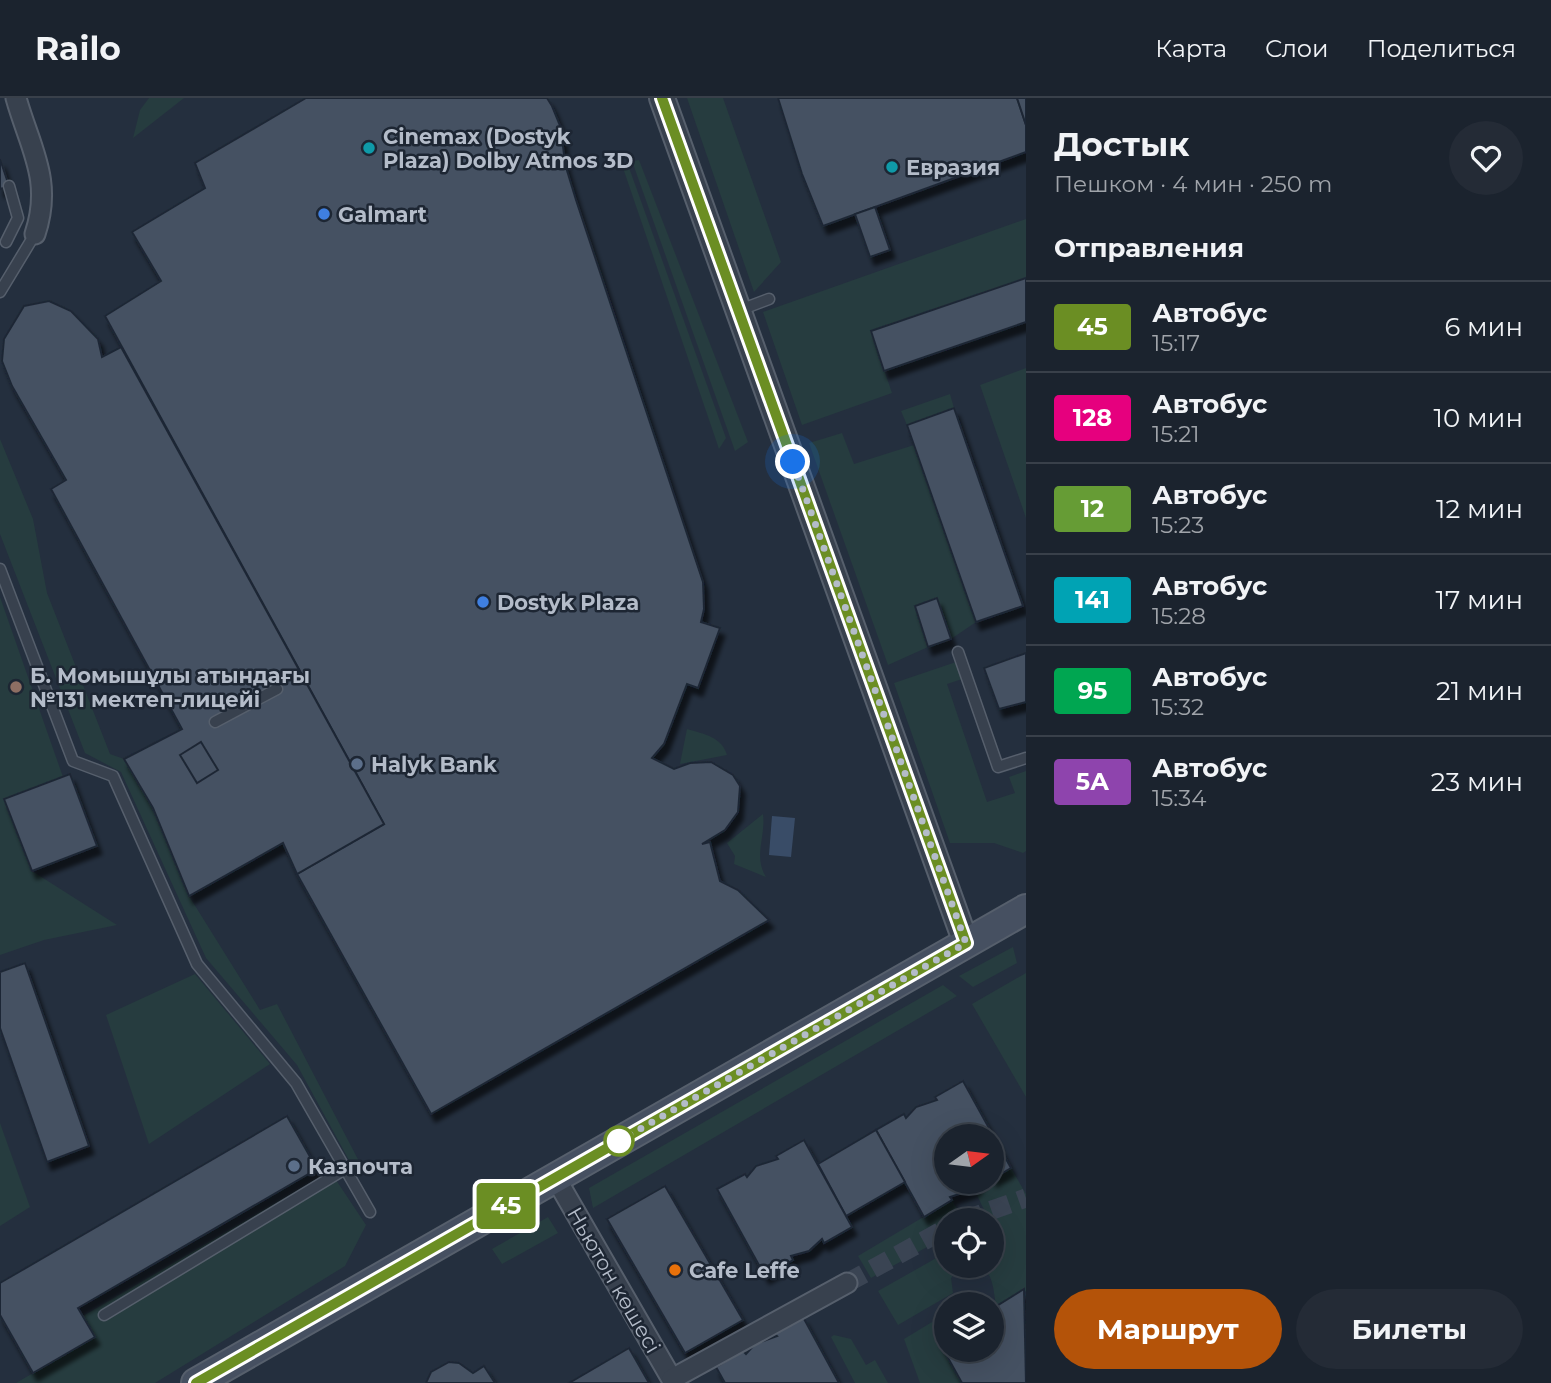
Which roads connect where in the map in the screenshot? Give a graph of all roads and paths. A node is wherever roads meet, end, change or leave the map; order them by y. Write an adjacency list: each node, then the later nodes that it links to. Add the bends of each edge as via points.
1 (16, 98): 4 (street, via 43,184 44,202)
2 (662, 98): 8 (street)
3 (9, 186): 5 (lane, via 18,218)
4 (35, 234): 6 (lane)
5 (6, 242)
6 (0, 292)
7 (769, 299): 8 (lane)
8 (738, 311): 15 (street)
9 (0, 569): 16 (lane, via 73,761 113,776 197,964 296,1083)
10 (958, 652): 13 (lane, via 998,767)
11 (277, 689): 12 (lane)
12 (215, 722)
13 (1026, 758)
14 (1026, 909): 15 (main road)
15 (966, 943): 17 (main road)
16 (345, 1169): 18 (lane); 20 (lane)
17 (555, 1177): 21 (street, Ньютон көшесі); 22 (main road)
18 (370, 1212)
19 (848, 1283): 21 (street)
20 (104, 1315)
21 (673, 1381)
22 (196, 1383)

